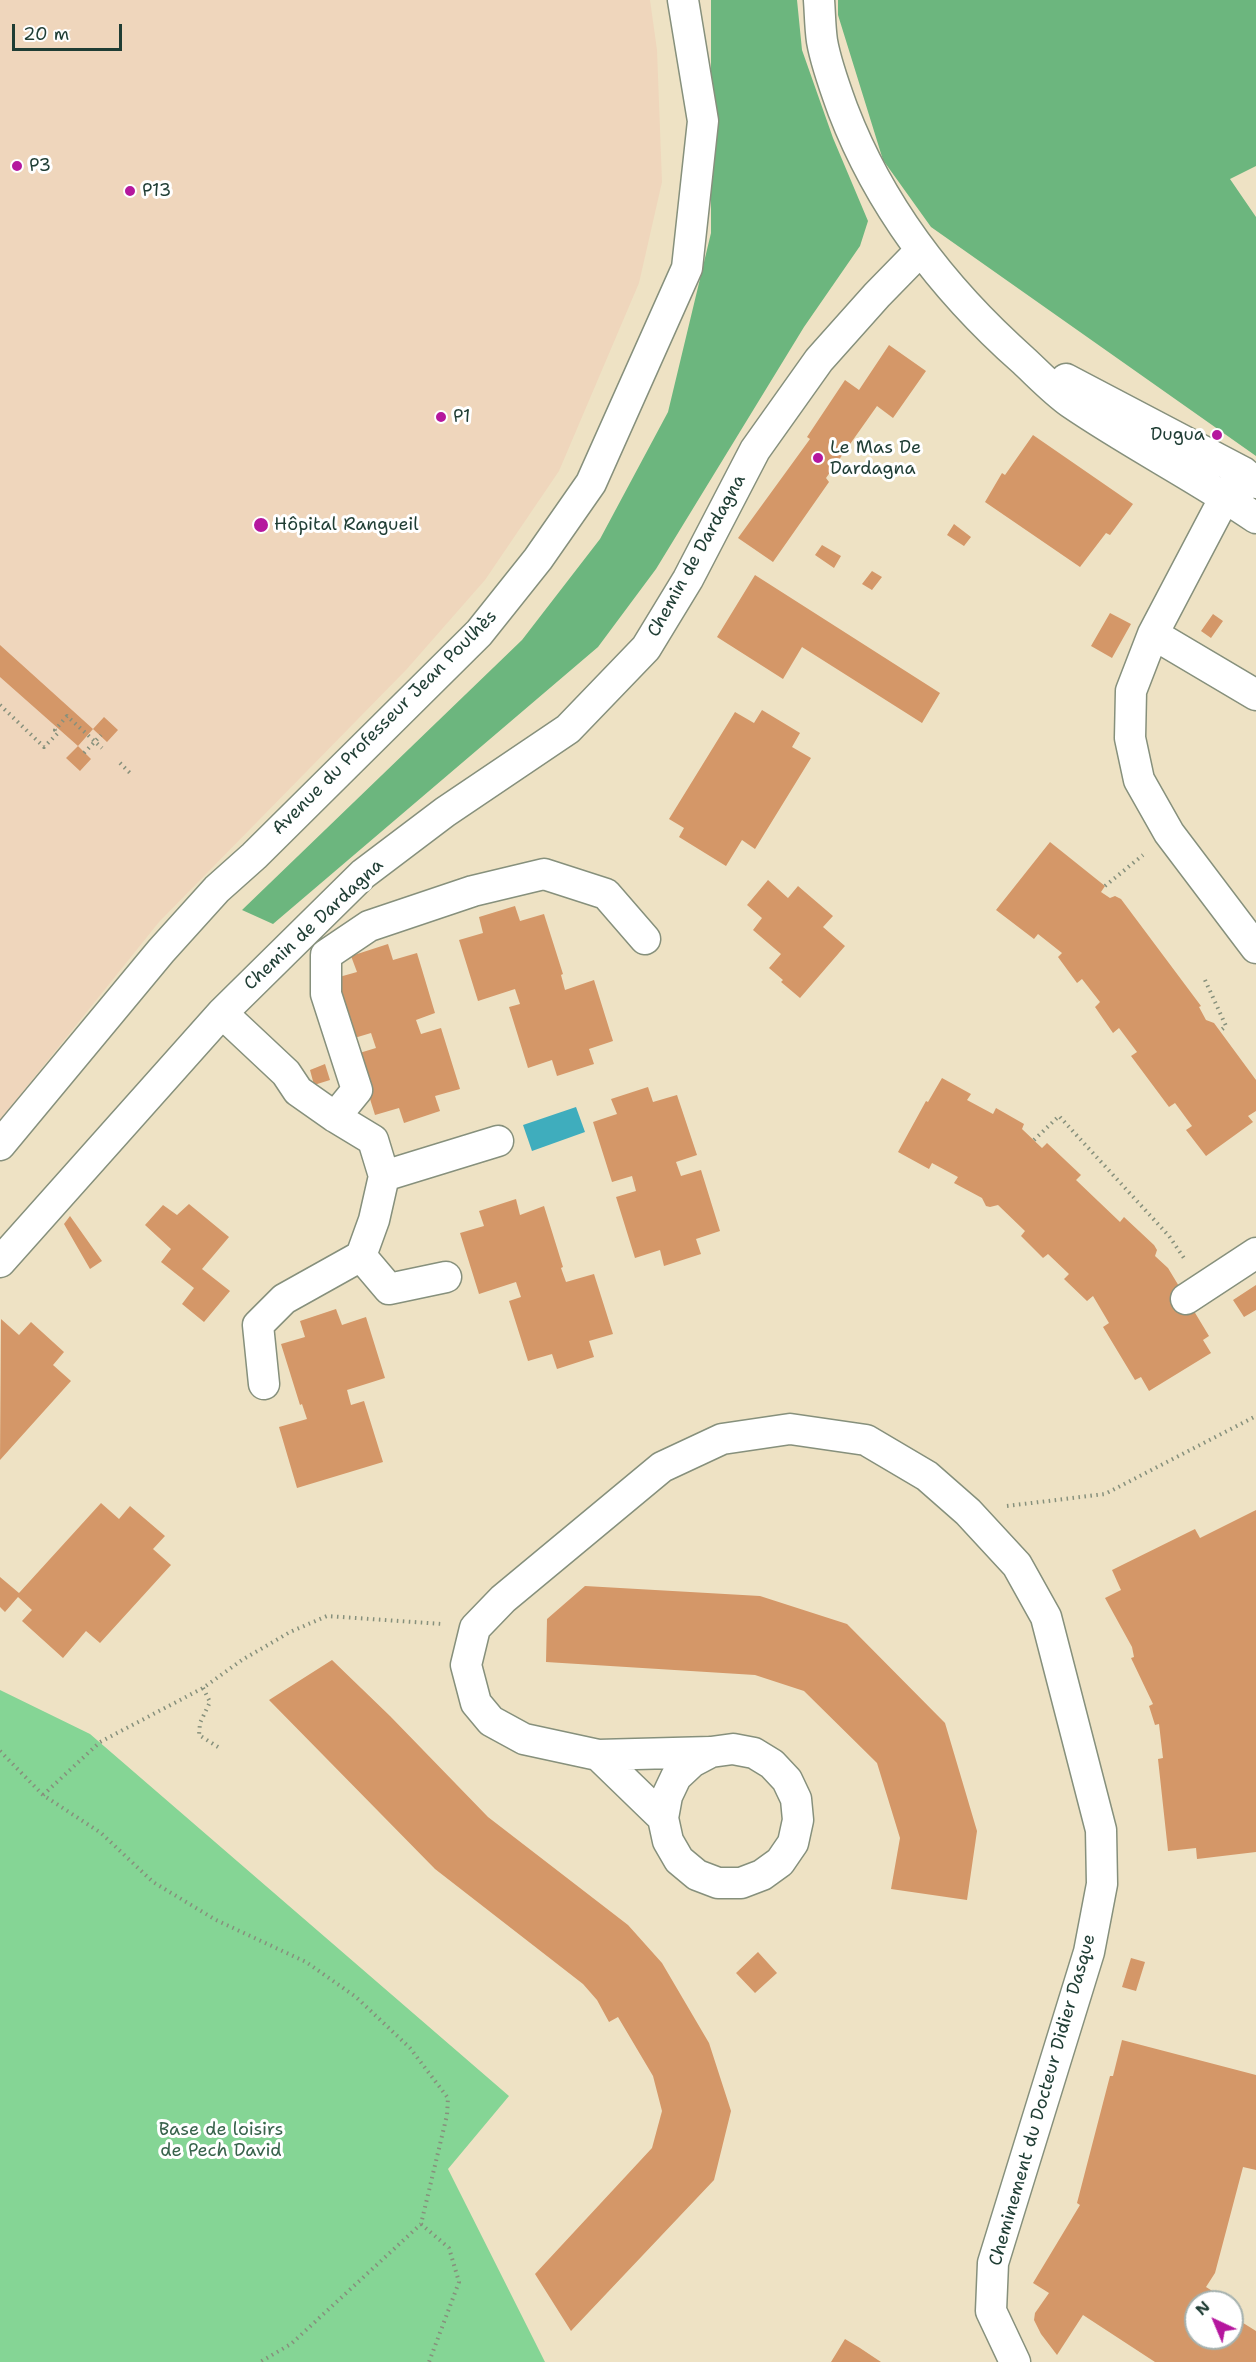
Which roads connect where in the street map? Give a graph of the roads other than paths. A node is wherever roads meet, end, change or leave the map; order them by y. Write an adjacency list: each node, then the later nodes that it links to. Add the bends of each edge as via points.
1 (683, 0): 15 (street, Avenue du Professeur Jean Poulhès, via 703,121 687,268 591,483 479,633 217,889)
2 (819, 0): 3 (street, via 822,41 854,138 884,197)
3 (920, 251): 4 (street, via 974,315); 12 (street, Chemin de Dardagna, via 819,360 755,450 688,579 646,648 568,729 363,874)
4 (1013, 351): 5 (street); 6 (street, via 1070,402)
5 (1249, 477): 6 (street)
6 (1225, 497): 7 (street); 8 (street)
7 (1256, 518)
8 (1153, 634): 9 (street); 11 (street, via 1131,691 1130,738 1139,780 1168,833)
9 (1256, 695)
10 (645, 939): 13 (street, Chemin de Dardagna, via 606,894 544,874 473,891 369,926 326,955 326,994 357,1090)
11 (1256, 948)
12 (222, 1013): 13 (street, via 286,1073 298,1090); 19 (street, Chemin de Dardagna)
13 (335, 1117): 16 (street, via 373,1140)
14 (498, 1140): 16 (street)
15 (0, 1144)
16 (384, 1176): 18 (street)
17 (1256, 1253): 21 (street)
18 (361, 1256): 20 (street, via 389,1288); 22 (street, via 284,1299 258,1325)
19 (0, 1262)
20 (446, 1277)
21 (1186, 1299)
22 (264, 1384)
23 (711, 1752): 24 (street); 25 (street, via 676,1777); 25 (street, via 733,1749 754,1753 787,1780 796,1799 798,1820 793,1843 780,1862 741,1883 718,1883 697,1875 679,1860 668,1841)
24 (598, 1755): 25 (street); 26 (street, Cheminement du Docteur Didier Dasque, via 524,1739 491,1721 476,1703 466,1665 475,1628 503,1599 662,1467 722,1439 790,1430 866,1440 927,1476 1017,1564 1046,1617 1101,1830 1102,1884 1089,1952 993,2263 991,2311)
25 (663, 1818)
26 (1015, 2362)

